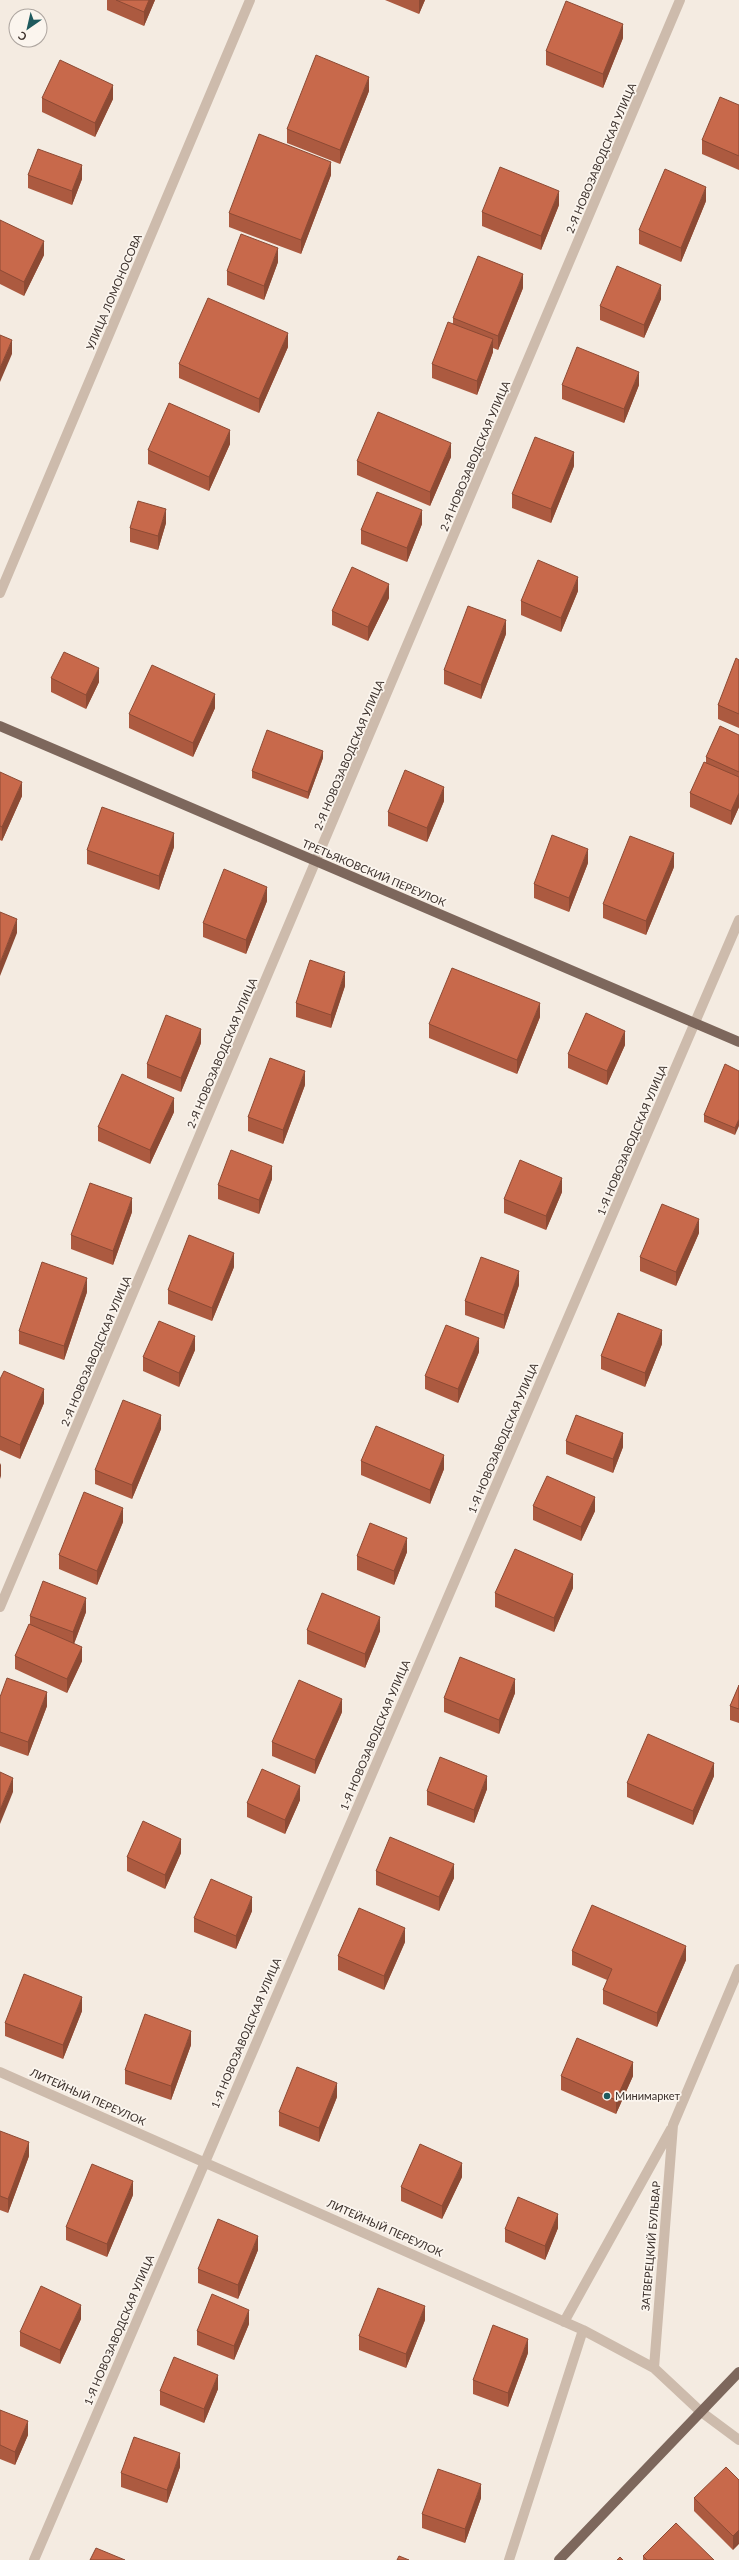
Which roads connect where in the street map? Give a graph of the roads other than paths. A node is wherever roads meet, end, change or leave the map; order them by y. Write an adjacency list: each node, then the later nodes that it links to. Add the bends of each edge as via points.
1 (250, 0): 3 (street, УЛИЦА ЛОМОНОСОВА)
2 (680, 0): 5 (street, 2-Я НОВОЗАВОДСКАЯ УЛИЦА)
3 (0, 593)
4 (0, 726): 5 (main road, ТРЕТЬЯКОВСКИЙ ПЕРЕУЛОК)
5 (317, 861): 7 (main road, ТРЕТЬЯКОВСКИЙ ПЕРЕУЛОК); 9 (street, 2-Я НОВОЗАВОДСКАЯ УЛИЦА)
6 (739, 920): 7 (street, 1-Я НОВОЗАВОДСКАЯ УЛИЦА)
7 (696, 1023): 8 (main road, ТРЕТЬЯКОВСКИЙ ПЕРЕУЛОК); 13 (street, 1-Я НОВОЗАВОДСКАЯ УЛИЦА)
8 (739, 1042)
9 (0, 1607)
10 (739, 1969): 12 (street, ЗАТВЕРЕЦКИЙ БУЛЬВАР)
11 (0, 2072): 13 (street, ЛИТЕЙНЫЙ ПЕРЕУЛОК)
12 (673, 2125): 14 (street, ЗАТВЕРЕЦКИЙ БУЛЬВАР); 16 (street, ЗАТВЕРЕЦКИЙ БУЛЬВАР)
13 (204, 2161): 14 (street, ЛИТЕЙНЫЙ ПЕРЕУЛОК); 20 (street, 1-Я НОВОЗАВОДСКАЯ УЛИЦА)
14 (564, 2322): 15 (street, ЛИТЕЙНЫЙ ПЕРЕУЛОК)
15 (583, 2330): 16 (street, ЛИТЕЙНЫЙ ПЕРЕУЛОК); 21 (street)
16 (654, 2368): 18 (street, ЛИТЕЙНЫЙ ПЕРЕУЛОК)
17 (739, 2372): 18 (main road)
18 (700, 2411): 19 (street, ЛИТЕЙНЫЙ ПЕРЕУЛОК); 22 (main road)
19 (739, 2440)
20 (34, 2560)
21 (509, 2560)
22 (559, 2560)

